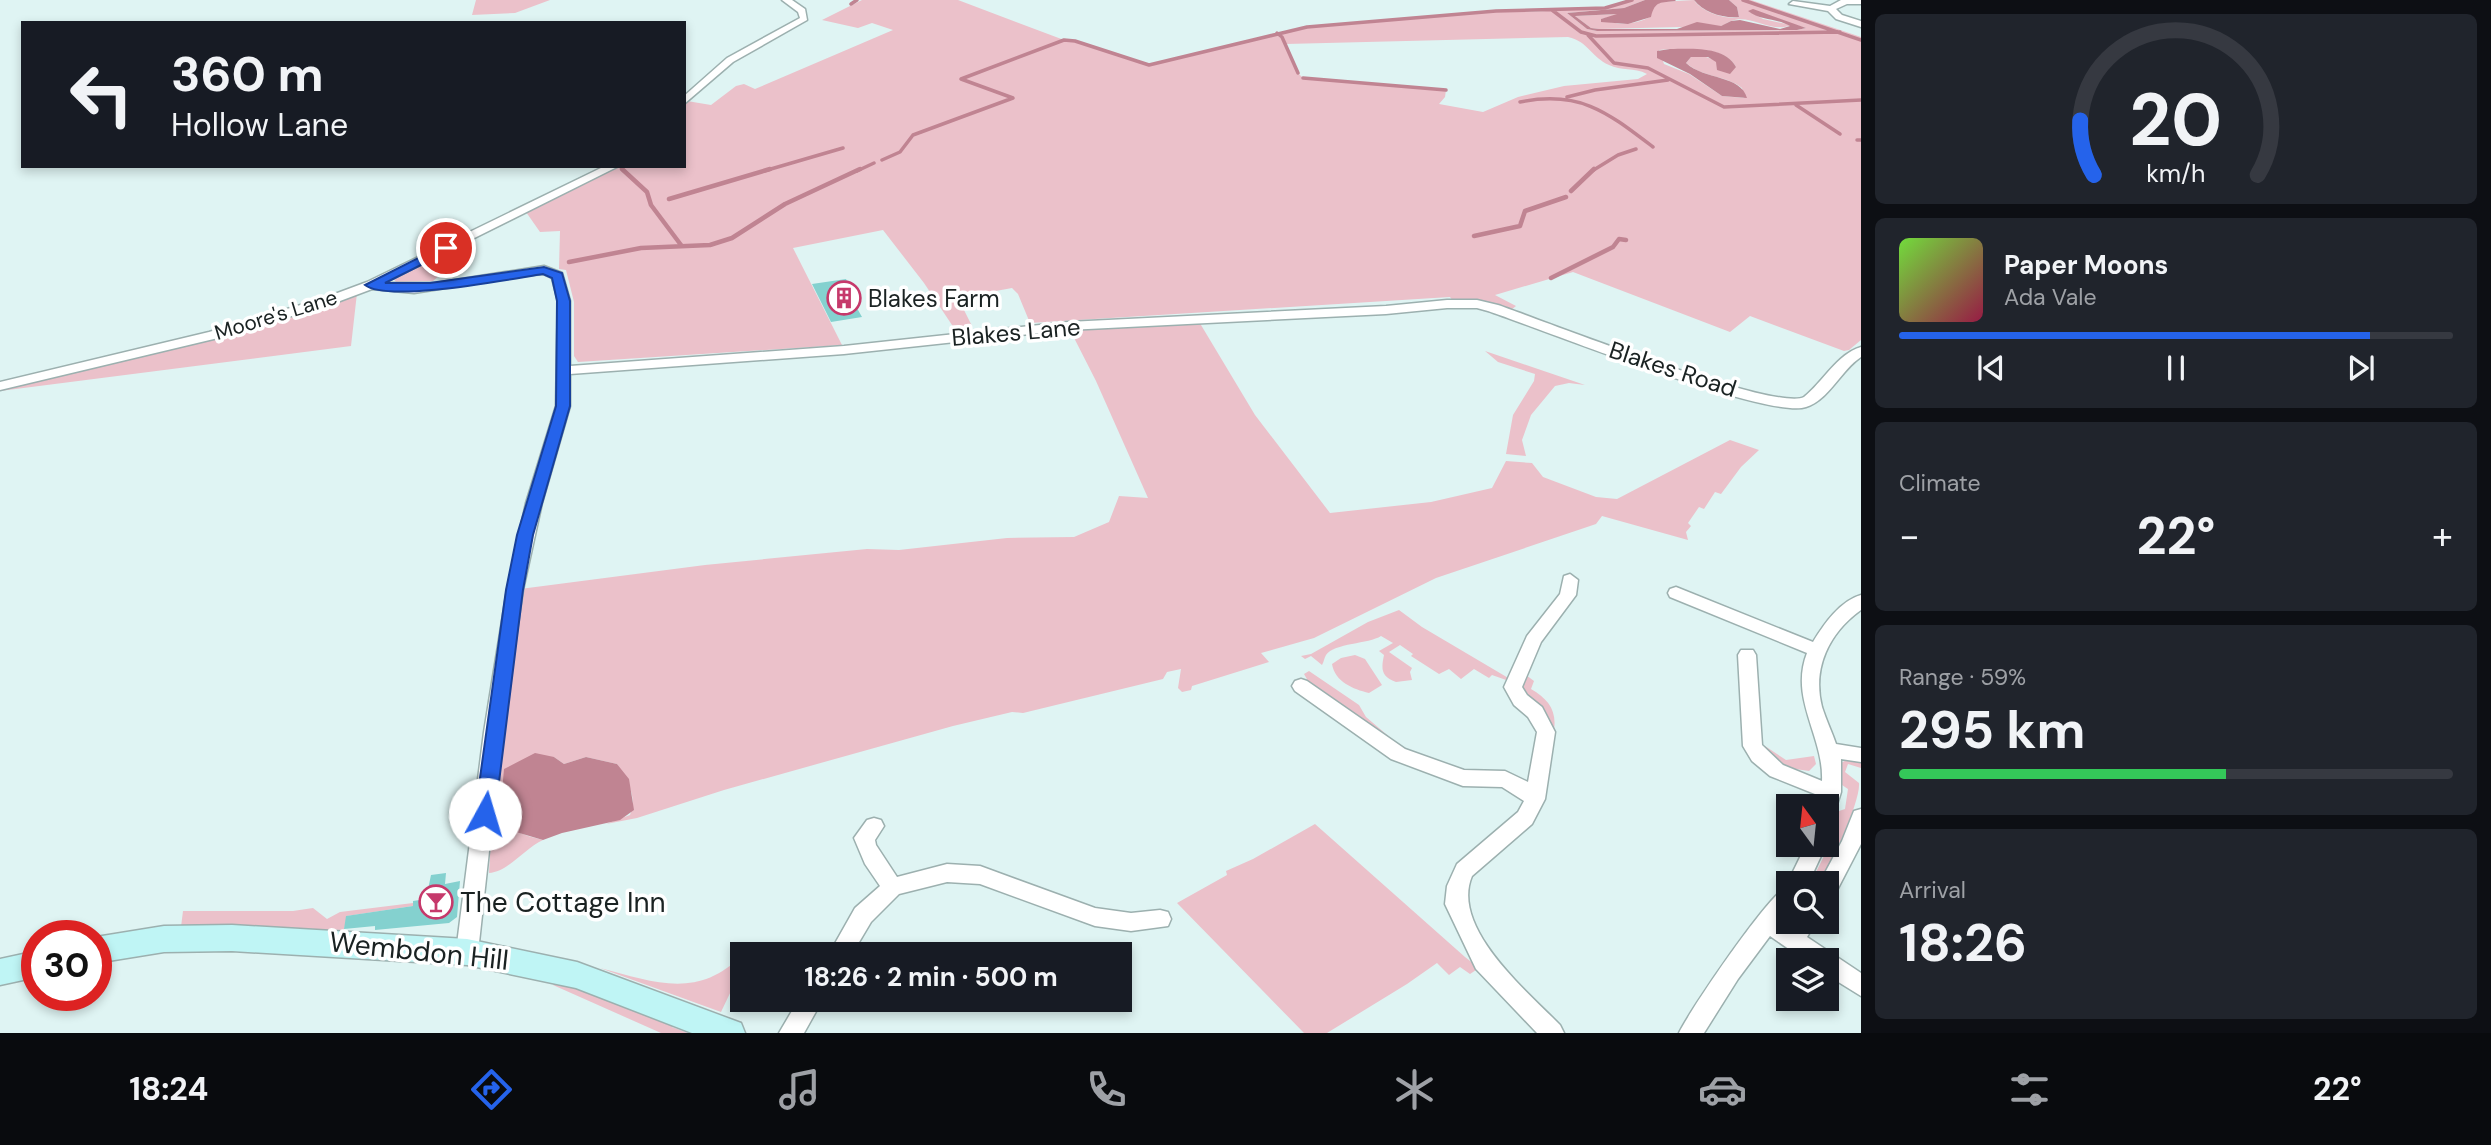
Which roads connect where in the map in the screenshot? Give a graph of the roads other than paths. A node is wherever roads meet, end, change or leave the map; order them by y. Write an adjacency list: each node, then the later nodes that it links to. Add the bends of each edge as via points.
1 (786, 0): 7 (street, via 802,11 800,22 730,60)
2 (1850, 0): 3 (street); 5 (street)
3 (1861, 1)
4 (1793, 4): 5 (street)
5 (1831, 9): 6 (street, via 1839,17)
6 (1861, 24)
7 (686, 99)
8 (610, 168): 9 (street, Moore's Lane)
9 (371, 285): 12 (street, via 430,286 553,272 560,280 564,301); 13 (street, Moore's Lane, via 250,326)
10 (1468, 304): 11 (street, Blakes Road, via 1527,319 1790,406 1807,402); 12 (street, Blakes Lane, via 1068,326 806,353)
11 (1861, 351)
12 (565, 370): 37 (street, via 559,427 525,535 509,625)
13 (0, 386)
14 (1570, 580): 24 (street, via 1568,595 1533,640 1513,687 1546,732)
15 (1676, 593): 17 (street)
16 (1861, 600): 17 (street, via 1834,624)
17 (1816, 650): 20 (street, via 1811,696)
18 (1747, 655): 22 (street, via 1753,746 1758,757)
19 (1301, 685): 24 (street, via 1398,754 1462,778 1505,779)
20 (1828, 750): 21 (street); 23 (street)
21 (1861, 755)
22 (1818, 794)
23 (1829, 794)
24 (1535, 799): 45 (street, via 1525,818 1464,870 1456,904 1484,962)
25 (1861, 817): 27 (street)
26 (874, 826): 28 (street, via 864,838 866,847)
27 (1839, 871)
28 (893, 887): 30 (street, via 947,873 980,875 1095,917 1131,922); 34 (street, via 863,915)
29 (1776, 910): 31 (street)
30 (1160, 919)
31 (1766, 922): 32 (street); 46 (street)
32 (1776, 925)
33 (1802, 934): 36 (street)
34 (846, 942)
35 (112, 947): 37 (main road, Wembdon Hill, via 164,939 232,938)
36 (1813, 948)
37 (467, 952): 43 (main road, Wembdon Hill, via 577,975)
38 (21, 967): 40 (main road)
39 (1839, 971): 41 (street)
40 (0, 972)
41 (1861, 986)
42 (804, 1012): 44 (street)
43 (730, 1033)
44 (791, 1033)
45 (1552, 1033)
46 (1691, 1033)

